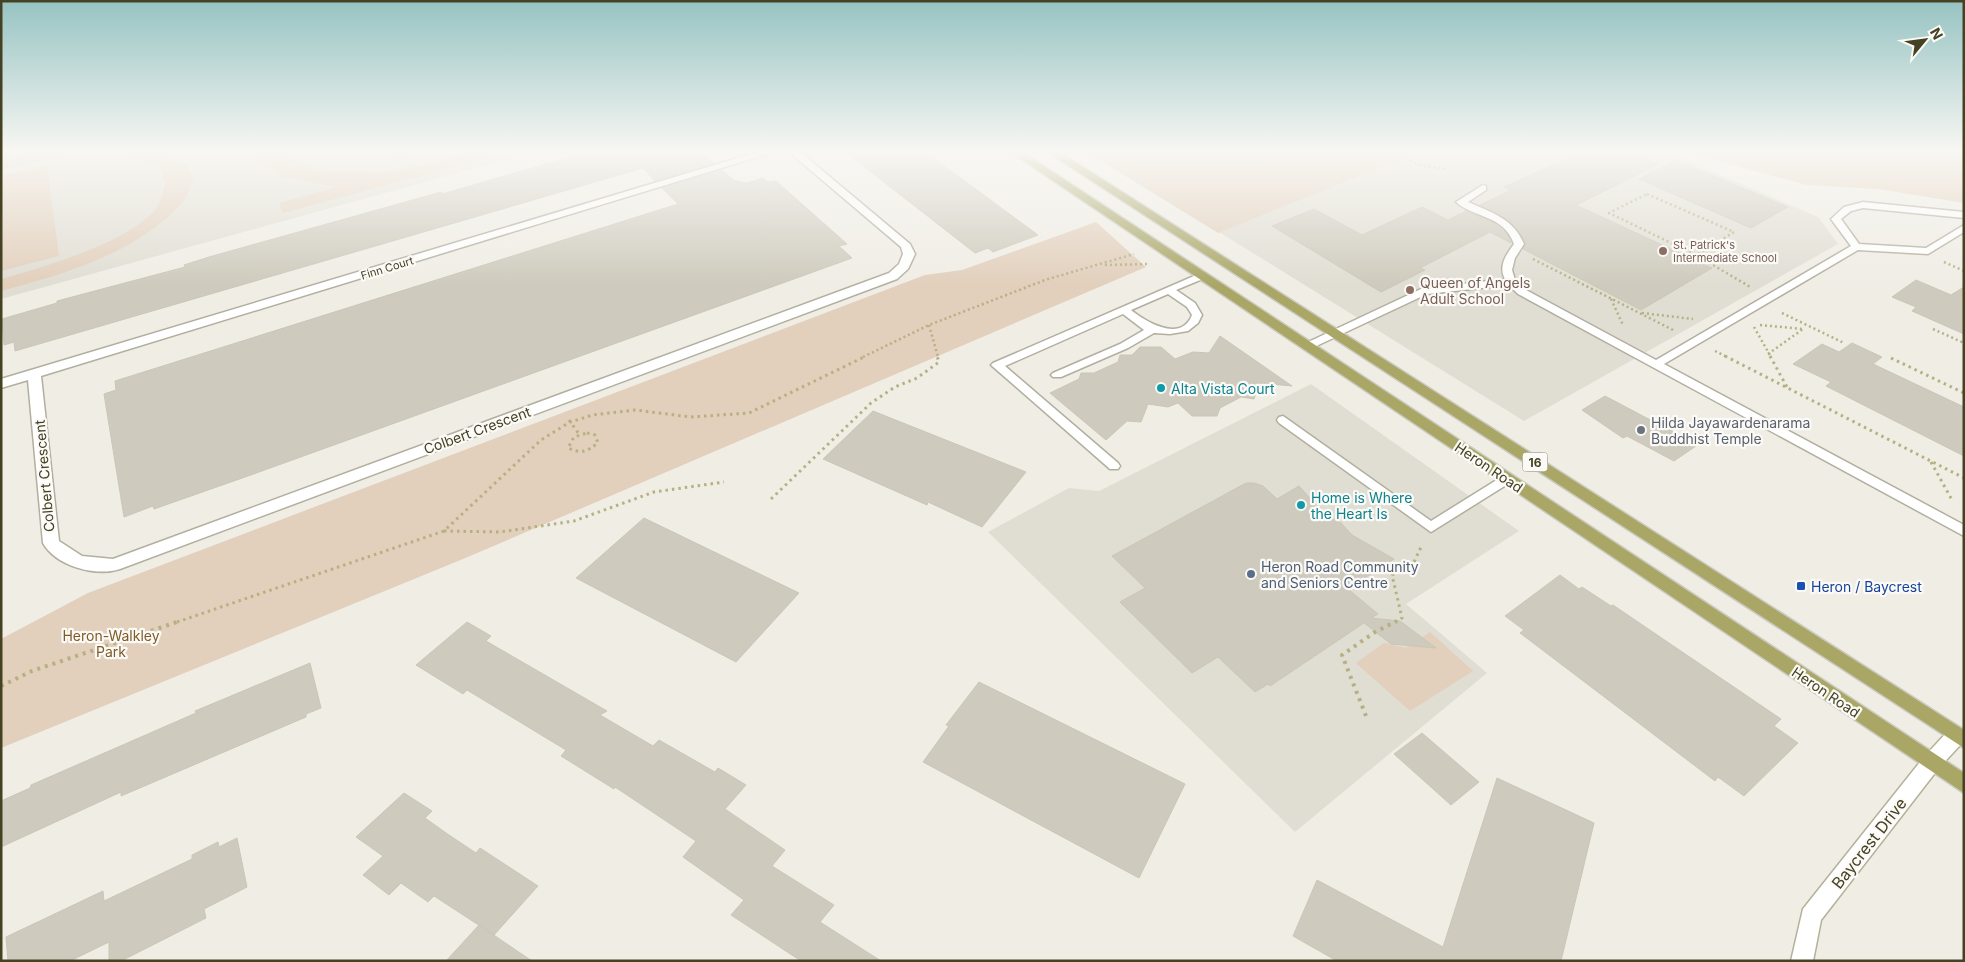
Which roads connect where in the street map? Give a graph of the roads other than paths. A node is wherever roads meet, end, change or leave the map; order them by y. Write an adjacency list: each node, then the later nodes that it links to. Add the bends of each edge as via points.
1 (623, 196): 17 (street, Finn Court)
2 (846, 196): 17 (street, Colbert Crescent, via 906,246 909,254 904,266 893,276 114,565 90,565 62,555 51,543)
3 (1081, 196): 9 (main road, Heron Road / 16)
4 (1121, 196): 14 (main road, Heron Road / 16)
5 (1471, 196): 10 (lane, via 1461,202 1511,226 1518,236 1520,244 1507,266)
6 (1964, 215): 8 (lane, via 1863,205 1850,207 1836,219)
7 (1964, 228): 8 (lane, via 1928,251)
8 (1856, 247): 16 (lane)
9 (1201, 276): 11 (lane); 15 (main road, Heron Road / 16)
10 (1510, 282): 14 (lane, via 1425,291); 16 (lane, via 1522,292)
11 (1169, 290): 12 (lane); 13 (lane, via 1191,306 1197,315 1196,321 1179,330)
12 (1124, 310): 13 (lane); 21 (lane, via 997,365)
13 (1154, 329): 18 (lane, via 1124,346)
14 (1336, 334): 15 (lane); 24 (main road, Heron Road / 16)
15 (1308, 346): 22 (main road, Heron Road / 16)
16 (1657, 364): 23 (lane)
17 (34, 374): 19 (street, Finn Court)
18 (1057, 375)
19 (1, 384)
20 (1283, 420): 22 (lane, via 1431,527)
21 (1114, 466)
22 (1507, 479): 25 (main road, Heron Road / 16)
23 (1964, 531)
24 (1961, 734): 25 (street, Baycrest Drive)
25 (1931, 763): 26 (main road, Heron Road / 16); 27 (street, Baycrest Drive, via 1811,916)
26 (1964, 784)
27 (1802, 961)

